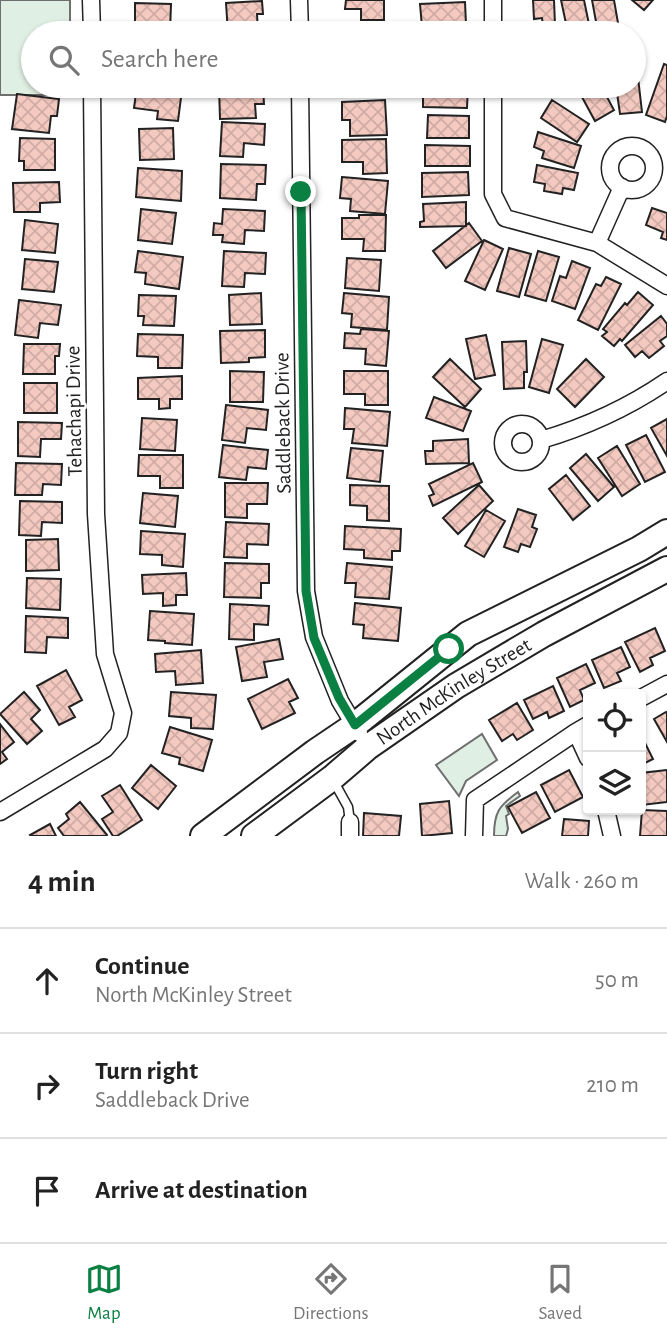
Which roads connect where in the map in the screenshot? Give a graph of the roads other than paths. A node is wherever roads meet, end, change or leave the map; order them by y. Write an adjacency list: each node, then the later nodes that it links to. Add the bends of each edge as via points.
1 (91, 0): 4 (street)
2 (299, 0): 5 (street)
3 (492, 0): 6 (street)
4 (92, 21)
5 (299, 21)
6 (493, 21)
7 (92, 98): 24 (street, Tehachapi Drive, via 96,514 105,654 123,713 119,733 105,749)
8 (300, 98): 19 (street, Saddleback Drive, via 306,591 314,638)
9 (493, 98): 11 (street, via 493,194 505,218)
10 (622, 187): 11 (street)
11 (597, 243): 12 (street)
12 (667, 286)
13 (667, 381): 14 (street, via 642,398)
14 (541, 440)
15 (667, 532): 19 (main road, North McKinley Street, via 468,634)
16 (667, 569): 21 (main road, North McKinley Street, via 456,686)
17 (667, 684): 18 (street)
18 (646, 695)
19 (355, 725): 21 (street, Saddleback Drive); 28 (main road, North McKinley Street)
20 (582, 729): 22 (street); 27 (street, via 475,800)
21 (368, 747): 23 (main road, North McKinley Street)
22 (587, 752)
23 (332, 778): 26 (lane, via 348,807); 29 (main road, North McKinley Street)
24 (0, 812)
25 (607, 815): 30 (street)
26 (350, 829)
27 (474, 834)
28 (204, 836)
29 (254, 836)
30 (612, 836)

